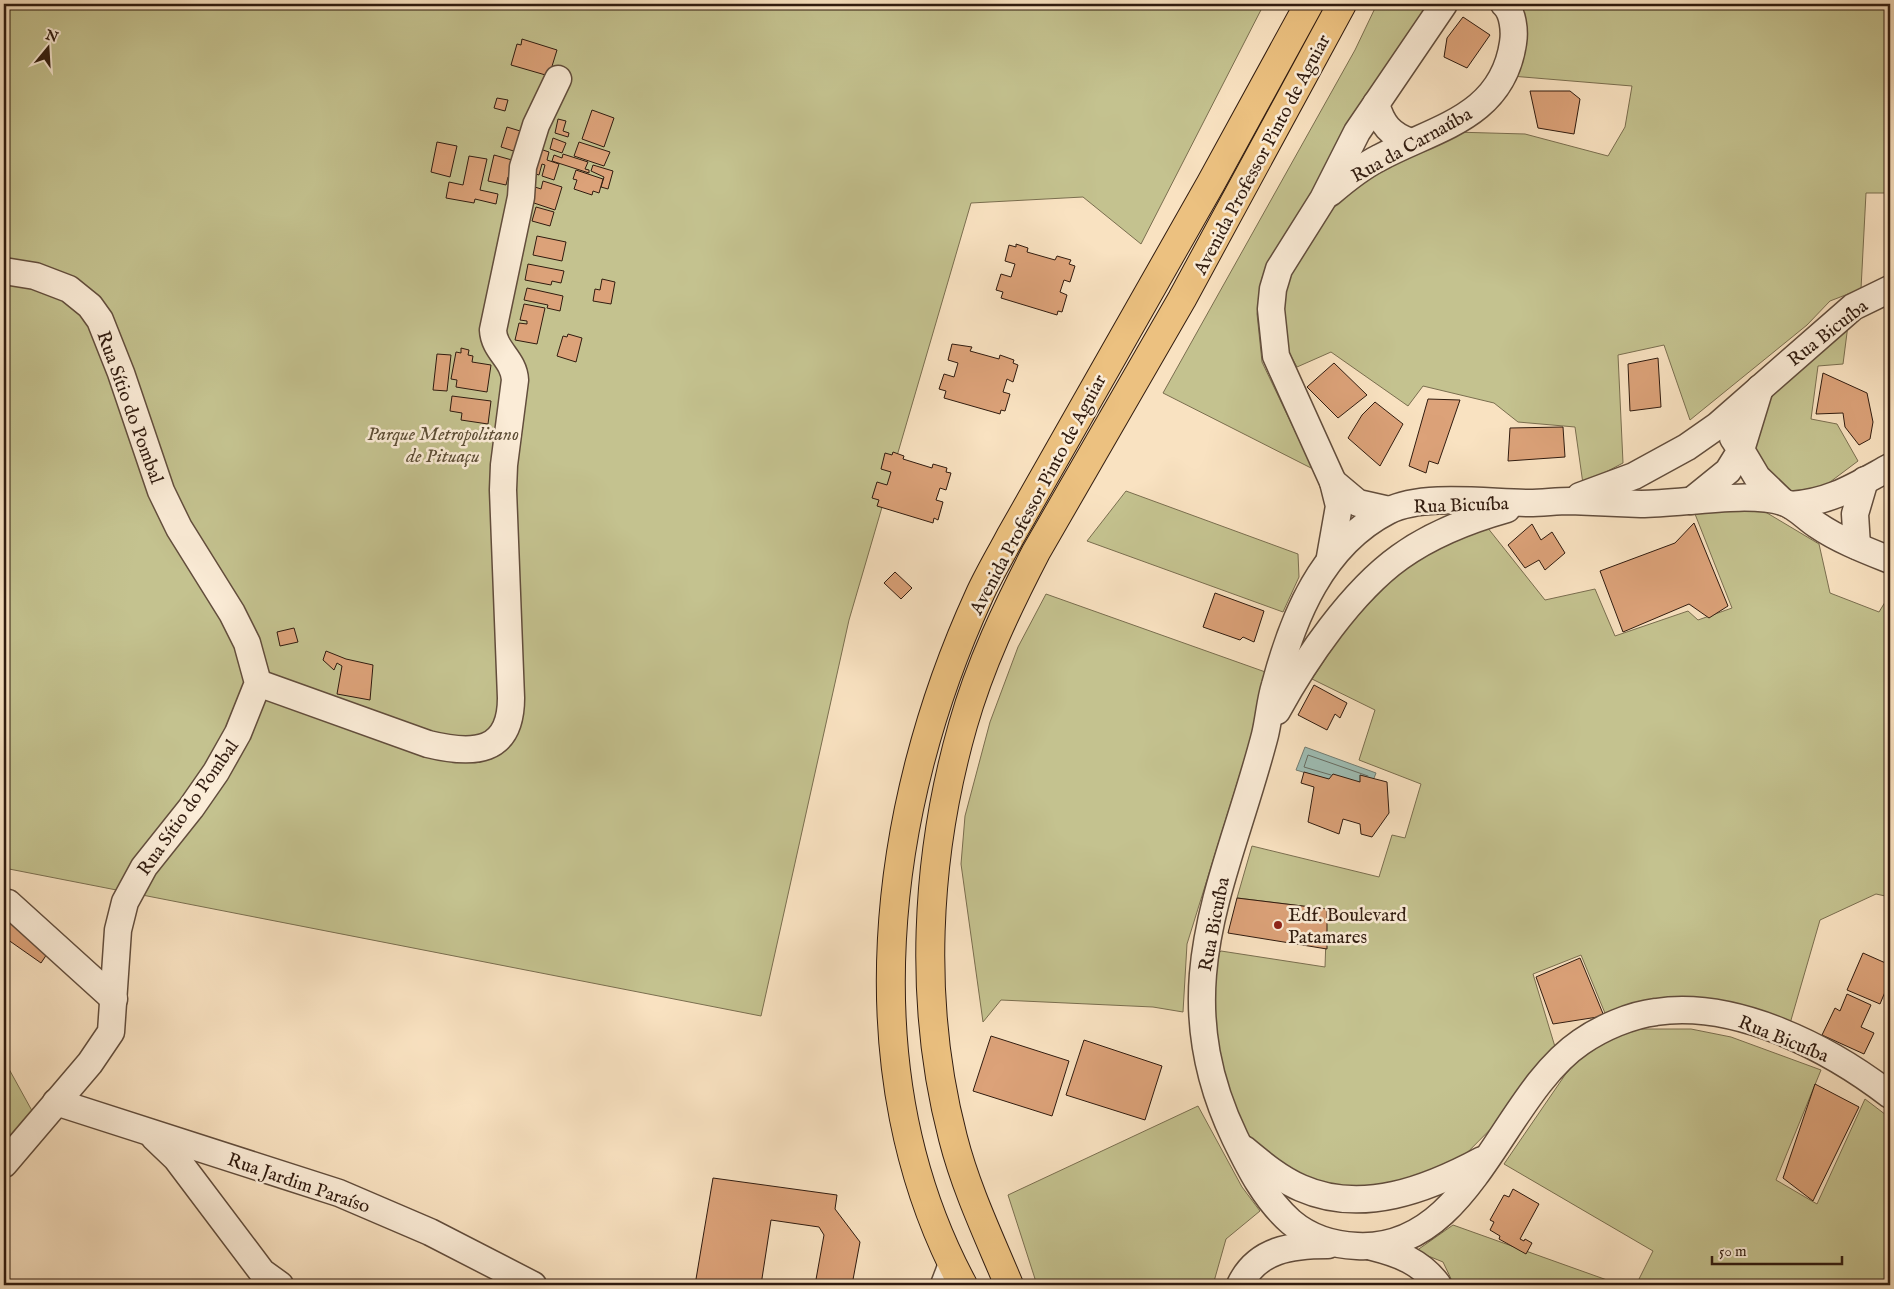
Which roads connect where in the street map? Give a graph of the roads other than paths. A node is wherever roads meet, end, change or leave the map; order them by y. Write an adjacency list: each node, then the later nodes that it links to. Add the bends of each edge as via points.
1 (1309, 4): 46 (main road, Avenida Professor Pinto de Aguiar, via 979,596 954,658 918,769 896,893 891,959 892,1027 906,1128)
2 (1342, 4): 49 (main road, Avenida Professor Pinto de Aguiar, via 1219,232 1036,552 986,659 963,724 949,778 932,900 934,1026 954,1140)
3 (1444, 4): 6 (street, Rua da Carnaúba)
4 (1504, 4): 7 (street, Rua da Carnaúba, via 1512,22 1514,38 1506,72 1497,86 1466,117)
5 (558, 78): 30 (street, via 536,125 523,168 521,196 493,330 493,340 515,369 503,490 511,698 506,730 499,740 486,748 449,750)
6 (1376, 104): 7 (street, via 1381,120 1396,138); 8 (street, Rua da Carnaúba, via 1357,132)
7 (1411, 142): 8 (street, Rua da Carnaúba, via 1371,162)
8 (1323, 199): 17 (street, Rua da Carnaúba, via 1279,269 1271,309 1276,356)
9 (4, 271): 30 (street, Rua Sítio do Pombal, via 35,276 69,289 90,306 100,320 161,491 179,528 236,620 247,642)
10 (1890, 289): 11 (street, Rua Bicuíba, via 1853,307)
11 (1760, 387): 12 (street, Rua Bicuíba); 13 (street)
12 (1717, 426): 13 (street, via 1731,435); 14 (street, Rua Bicuíba)
13 (1740, 450): 19 (street, via 1728,471); 21 (street, via 1757,477)
14 (1660, 463): 18 (street, Rua Bicuíba, via 1607,487); 19 (street, via 1662,489)
15 (1890, 467): 16 (street, Rua Bicuíba)
16 (1865, 480): 21 (street, Rua Bicuíba, via 1829,499 1813,503); 25 (street, via 1855,514)
17 (1333, 482): 23 (street, Rua da Carnaúba, via 1358,503); 26 (street, Rua da Carnaúba, via 1339,516)
18 (1563, 501): 19 (street, Rua Bicuíba); 20 (street, Rua Bicuíba)
19 (1681, 502): 21 (street, Rua Bicuíba, via 1739,499)
20 (1530, 503): 22 (street, Rua Bicuíba, via 1443,501); 24 (street, Rua Bicuíba, via 1467,521)
21 (1786, 503): 25 (street)
22 (1416, 504): 23 (street, Rua Bicuíba); 24 (street, via 1431,515)
23 (1389, 510): 26 (street, Rua Bicuíba)
24 (1435, 535): 29 (street, Rua Bicuíba, via 1398,559)
25 (1857, 546): 27 (street)
26 (1330, 557): 28 (street, Rua Bicuíba)
27 (1890, 560)
28 (1306, 598): 29 (street, via 1318,615); 31 (street, Rua Bicuíba, via 1274,687)
29 (1338, 621): 31 (street, Rua Bicuíba, via 1308,659)
30 (258, 683): 33 (street, Rua Sítio do Pombal, via 238,733 216,772 144,867 125,902 118,930)
31 (1265, 734): 37 (street, Rua Bicuíba, via 1218,891 1202,966 1208,1065 1218,1098)
32 (8, 903): 33 (street)
33 (114, 999): 35 (street, Rua Sítio do Pombal, via 111,1032 90,1063)
34 (1889, 1090): 38 (street, Rua Bicuíba, via 1812,1046 1748,1020 1715,1013 1656,1012 1605,1029 1581,1042 1559,1060 1533,1091)
35 (56, 1102): 36 (street, Rua Jardim Paraíso); 39 (street, Rua Sítio do Pombal)
36 (152, 1134): 47 (street, via 176,1158 262,1272); 48 (street, Rua Jardim Paraíso, via 289,1176 390,1213)
37 (1238, 1143): 40 (street, Rua Bicuíba, via 1263,1165); 42 (street, Rua Bicuíba, via 1254,1176)
38 (1489, 1156): 41 (street, Rua Bicuíba); 43 (street, Rua Bicuíba, via 1450,1205)
39 (4, 1164)
40 (1302, 1188): 41 (street, Rua Bicuíba, via 1339,1198 1364,1200); 42 (street, via 1288,1199)
41 (1410, 1192): 43 (street, via 1428,1203)
42 (1285, 1217): 44 (street, Rua Bicuíba, via 1300,1229)
43 (1431, 1223): 45 (street, Rua Bicuíba, via 1409,1237)
44 (1336, 1245): 45 (street, Rua Bicuíba); 50 (street, via 1291,1246 1272,1252 1257,1262)
45 (1372, 1247): 51 (street, via 1408,1258 1424,1268)
46 (953, 1278)
47 (280, 1285)
48 (533, 1285)
49 (1009, 1285)
50 (1240, 1285)
51 (1438, 1285)

